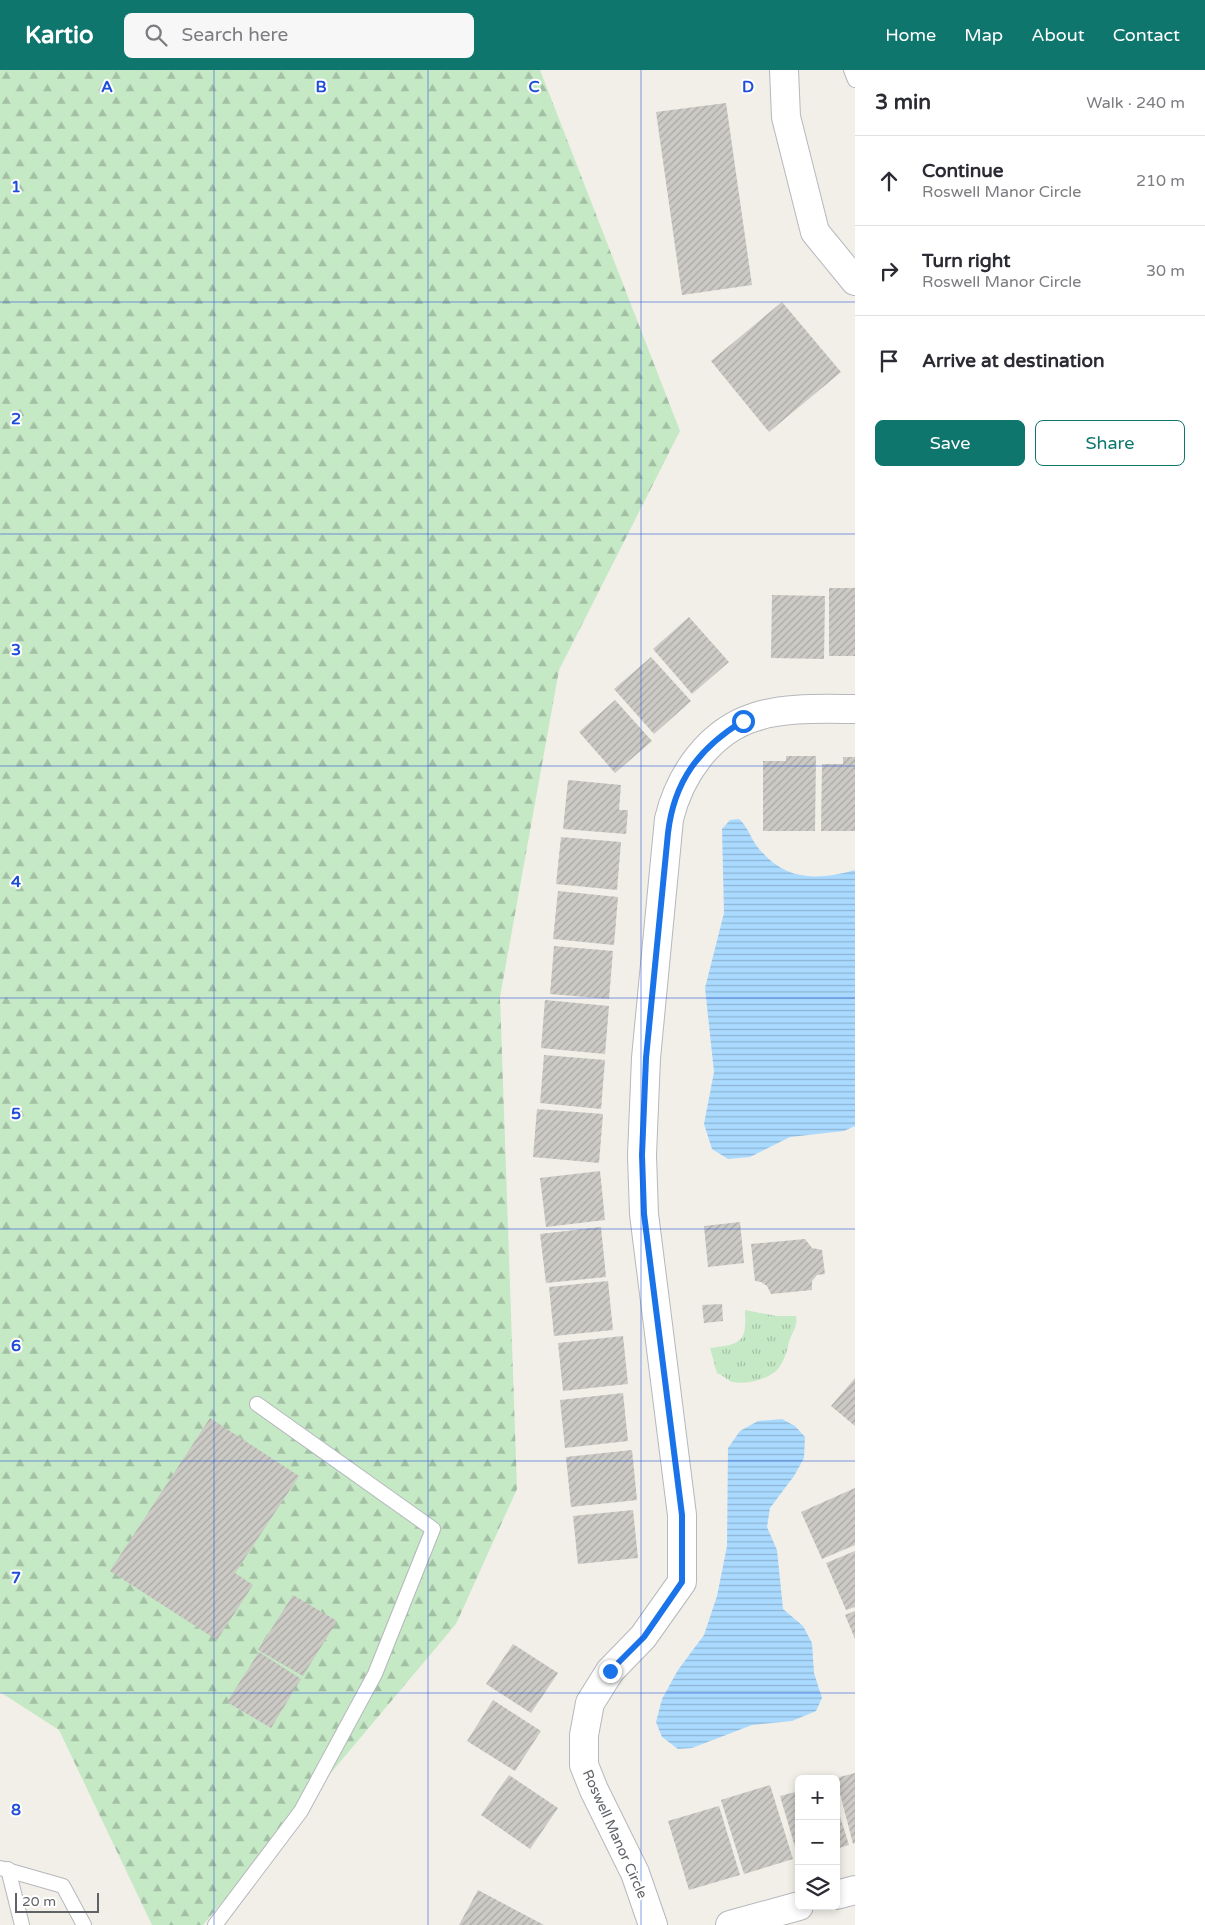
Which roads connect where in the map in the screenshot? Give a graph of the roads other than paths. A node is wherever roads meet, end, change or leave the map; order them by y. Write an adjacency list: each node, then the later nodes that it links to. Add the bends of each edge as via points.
1 (784, 70): 4 (street, via 786,117 815,232)
2 (851, 70): 3 (lane)
3 (855, 80)
4 (855, 281)
5 (855, 709): 14 (street, Roswell Manor Circle, via 803,709 743,721 717,738 696,761 678,789 669,819 646,1058 642,1155 644,1214 682,1515 682,1582 644,1637 610,1671 590,1703 584,1735 584,1765 635,1873)
6 (257, 1404): 13 (lane, via 433,1529 375,1674 301,1811)
7 (4, 1868): 11 (lane); 12 (lane, via 63,1886)
8 (855, 1890): 9 (street)
9 (840, 1894)
10 (795, 1907): 15 (street)
11 (22, 1925)
12 (84, 1925)
13 (215, 1925)
14 (653, 1925)
15 (730, 1925)

